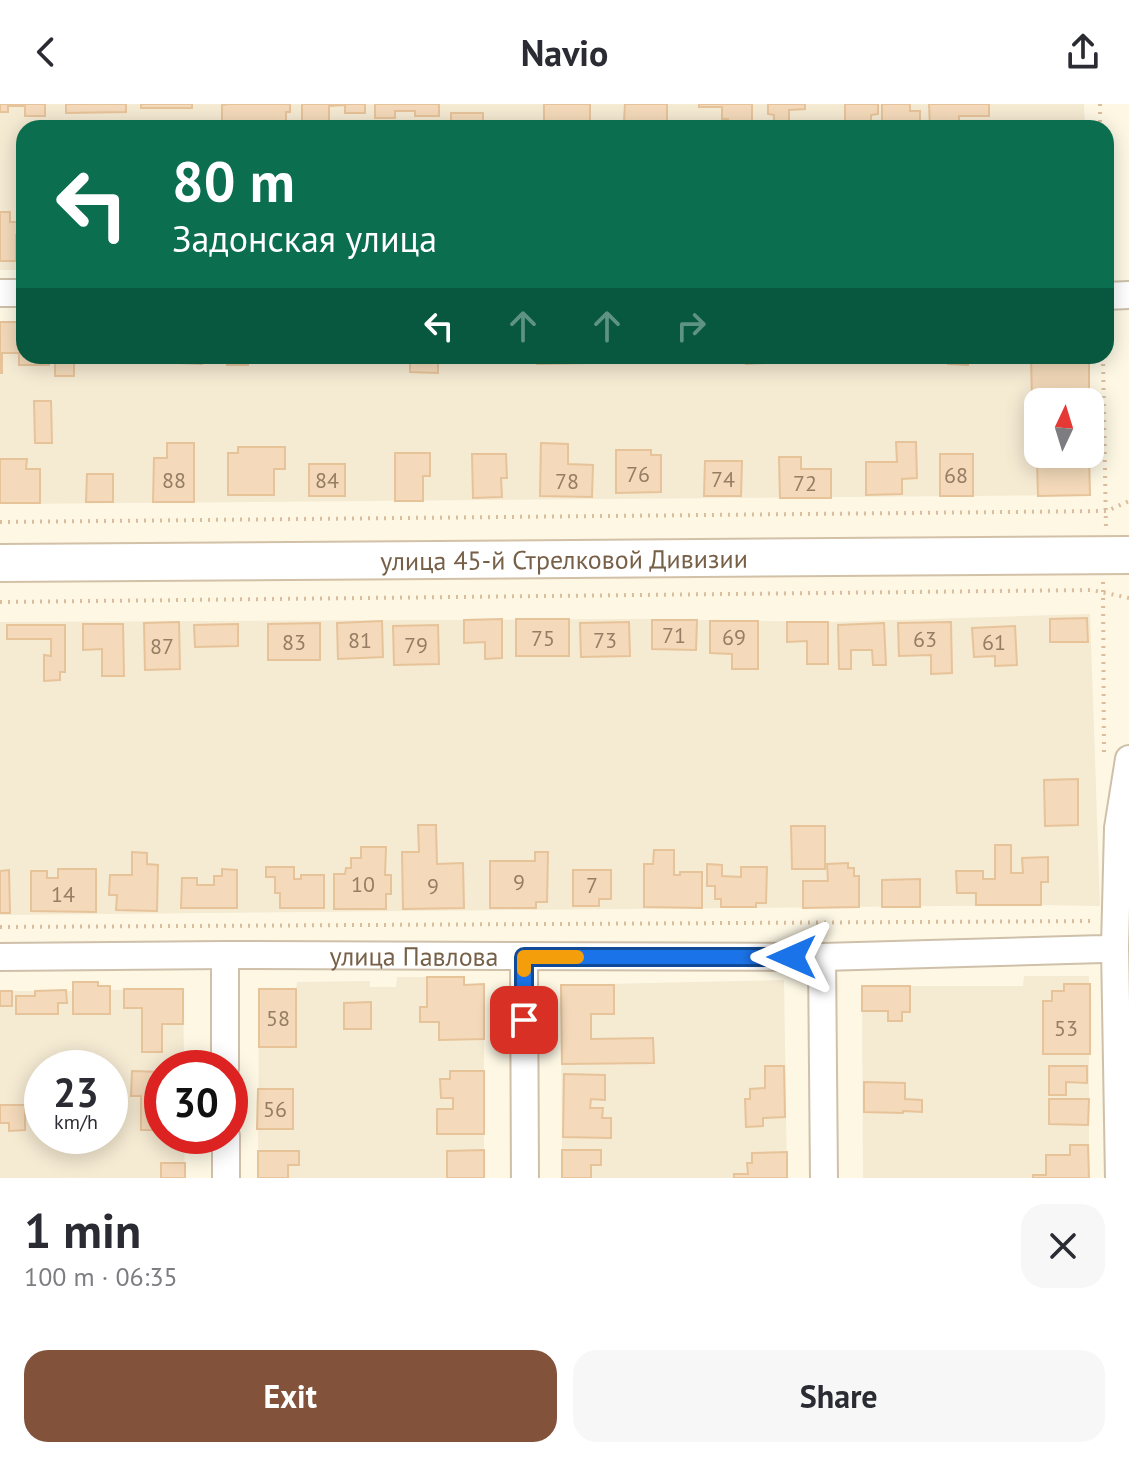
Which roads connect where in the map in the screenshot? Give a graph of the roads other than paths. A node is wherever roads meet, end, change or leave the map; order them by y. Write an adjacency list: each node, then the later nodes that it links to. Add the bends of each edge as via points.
1 (1117, 555): 2 (main road, улица 45-й Стрелковой Дивизии)
2 (0, 563)
3 (1129, 759): 4 (street, via 1118,828)
4 (1115, 947): 8 (street, улица Павлова); 14 (street)
5 (225, 955): 6 (street, улица Павлова); 7 (street, улица Павлова); 9 (street)
6 (0, 957)
7 (524, 957): 8 (street, улица Павлова); 12 (street)
8 (822, 957): 13 (street)
9 (225, 1050)
10 (226, 1154): 11 (street)
11 (226, 1178)
12 (525, 1178)
13 (824, 1178)
14 (1119, 1178)

